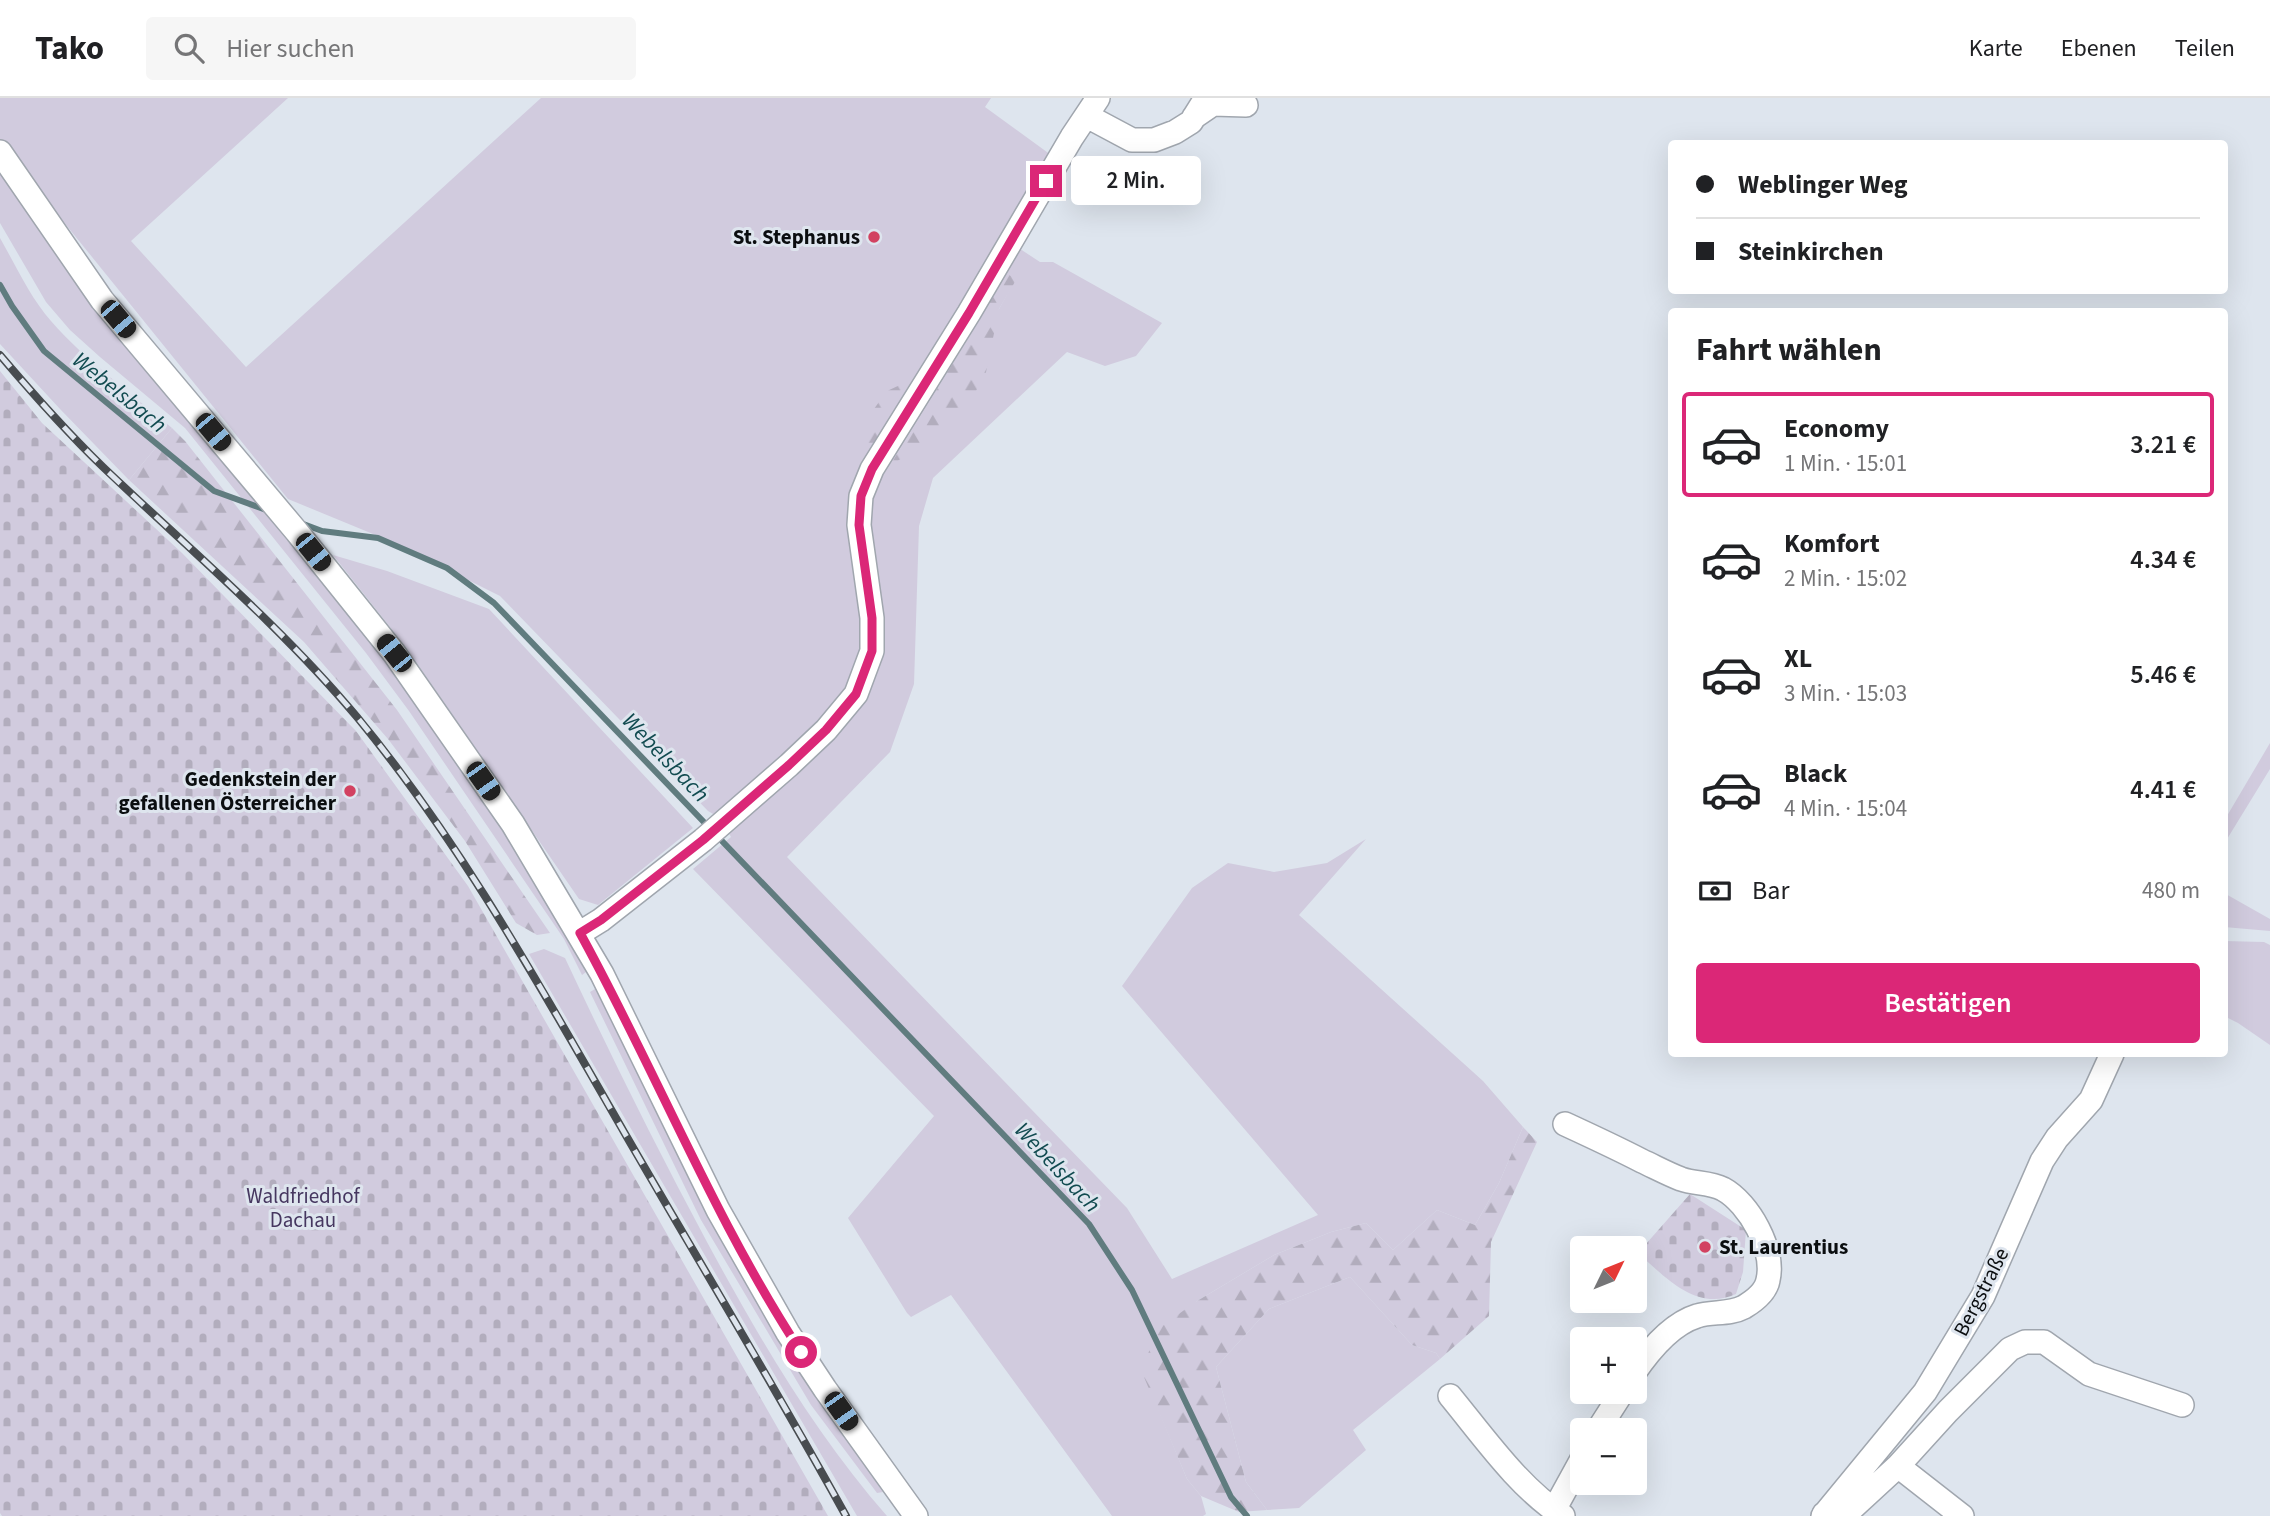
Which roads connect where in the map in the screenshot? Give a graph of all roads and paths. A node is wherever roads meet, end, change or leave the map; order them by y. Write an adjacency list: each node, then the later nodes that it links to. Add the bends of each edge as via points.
1 (1230, 98): 3 (street, via 1246,105)
2 (1091, 104): 3 (street, via 1132,140 1154,140 1175,132 1191,122); 5 (street, via 872,469 861,496 859,525 872,651 856,694 826,730 721,825)
3 (1200, 108)
4 (0, 152): 5 (street, via 102,300 402,664 513,824)
5 (580, 933): 15 (street, via 718,1210 788,1333)
6 (2111, 1057): 14 (street, Bergstraße, via 2091,1100 2042,1161 1983,1296 1926,1392)
7 (1565, 1124): 8 (street, via 1683,1180 1724,1189 1757,1226 1769,1264 1768,1280 1759,1296 1733,1311 1696,1316)
8 (1647, 1355)
9 (1450, 1396): 13 (street, via 1509,1468)
10 (2182, 1405): 11 (street, Bergstraße, via 2088,1374 2044,1342 2025,1342 2010,1349)
11 (1898, 1466): 14 (street, Bergstraße, via 1848,1512); 16 (street)
12 (1570, 1487): 13 (street)
13 (1559, 1513)
14 (1823, 1515)
15 (916, 1516)
16 (1962, 1516)

